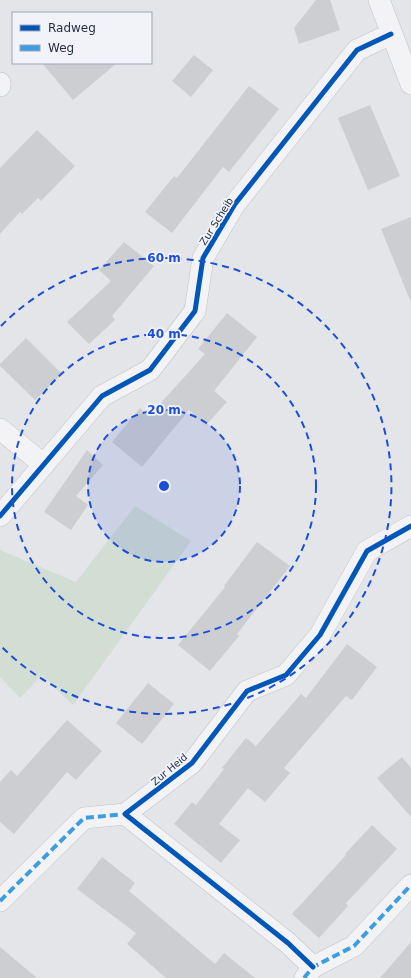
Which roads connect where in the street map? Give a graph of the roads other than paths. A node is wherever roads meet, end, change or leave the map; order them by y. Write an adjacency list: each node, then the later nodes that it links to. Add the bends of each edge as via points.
1 (379, 0): 2 (street)
2 (391, 34): 3 (street); 5 (street, Zur Scheib, via 357,50 235,204 203,258 195,312 150,370 102,396)
3 (411, 84)
4 (0, 429): 5 (street)
5 (44, 465): 6 (street, Zur Scheib)
6 (0, 516)
7 (411, 526): 8 (street, Zur Heid, via 367,551 320,635 286,675 247,691 192,763)
8 (125, 814): 10 (street, via 84,818); 11 (street, via 288,943)
9 (411, 885): 11 (street, via 354,946)
10 (0, 901)
11 (309, 972)

